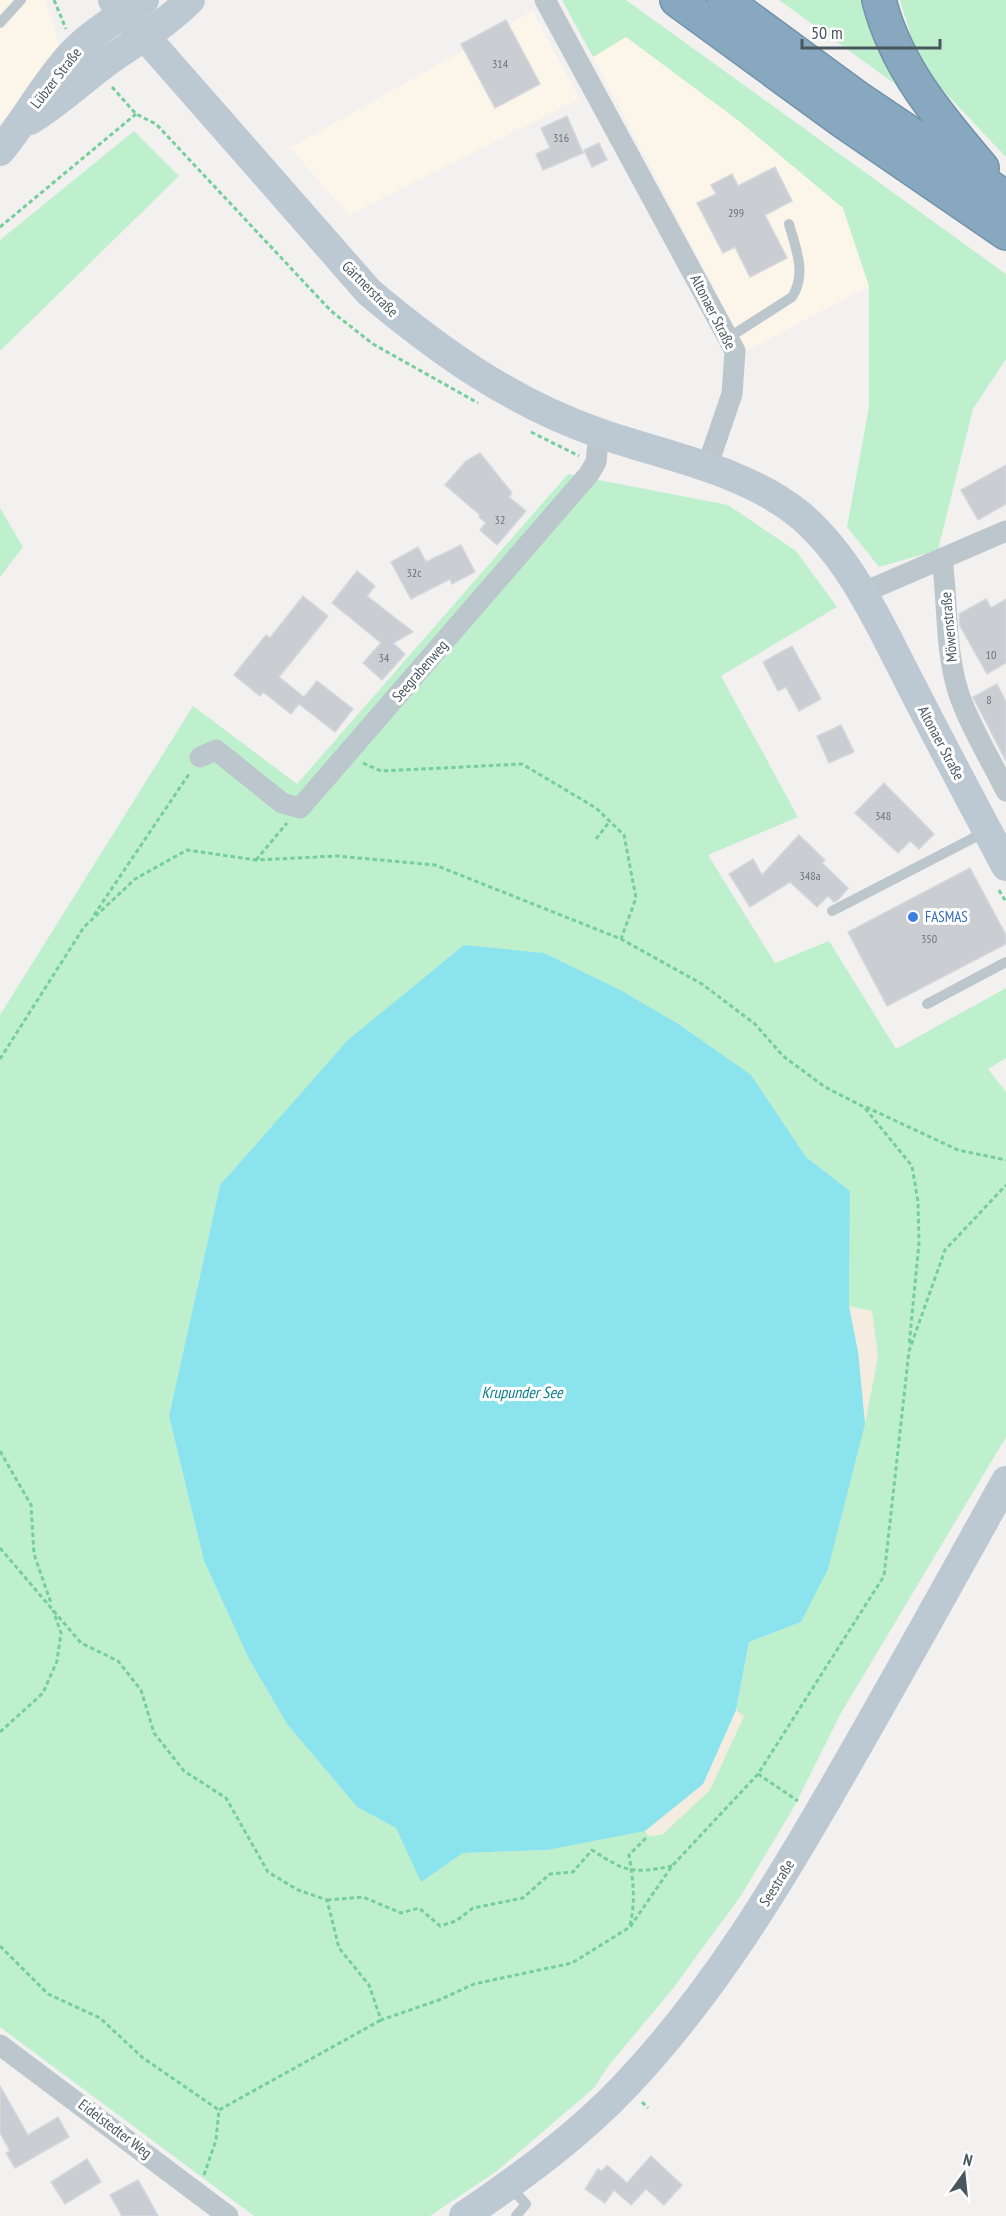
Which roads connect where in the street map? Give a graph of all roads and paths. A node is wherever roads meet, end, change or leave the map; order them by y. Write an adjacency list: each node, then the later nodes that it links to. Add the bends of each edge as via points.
1 (21, 0): 9 (lane)
2 (54, 0): 10 (path)
3 (190, 0): 11 (main road, Lübzer Straße)
4 (545, 0): 19 (street, Altonaer Straße)
5 (677, 0): 18 (highway, via 844,122)
6 (724, 0): 15 (highway, via 859,99)
7 (879, 0): 15 (highway, via 897,54 915,85)
8 (127, 4): 11 (main road, Gärtnerstraße); 13 (main road, Lübzer Straße, via 70,56)
9 (0, 23)
10 (67, 31)
11 (146, 37): 13 (main road, Lübzer Straße, via 109,60 55,105); 20 (main road, Gärtnerstraße, via 369,292 417,333 494,386)
12 (136, 114): 17 (path)
13 (21, 125): 14 (main road, Lübzer Straße)
14 (0, 151)
15 (1006, 198)
16 (789, 224): 19 (lane, via 800,267 796,290 792,297)
17 (0, 227)
18 (1006, 232)
19 (728, 338): 21 (street, Altonaer Straße, via 735,351 732,394)
20 (599, 433): 21 (main road, Gärtnerstraße); 25 (street, Seegrabenweg, via 596,462 589,474)
21 (707, 467): 24 (main road, Altonaer Straße, via 743,480 799,515 826,539)
22 (1006, 531): 23 (street)
23 (942, 559): 24 (street); 27 (street, Möwenstraße, via 948,645 958,693)
24 (862, 593): 30 (main road, Altonaer Straße)
25 (347, 756): 28 (street, Seegrabenweg); 29 (path, via 381,771 522,764 596,808)
26 (200, 757): 28 (street, via 216,750 282,803); 35 (path)
27 (1006, 791)
28 (300, 808): 32 (path)
29 (610, 821): 31 (path); 36 (path, via 624,835 636,898)
30 (987, 831): 33 (main road, Altonaer Straße); 34 (lane)
31 (596, 839)
32 (256, 860): 35 (path, via 187,850 135,879); 36 (path, via 337,856 435,865)
33 (1006, 866)
34 (832, 911)
35 (90, 921): 39 (path)
36 (621, 939): 40 (path, via 702,984 754,1024 783,1056 825,1087)
37 (1006, 962): 38 (lane)
38 (927, 1004)
39 (0, 1059)
40 (864, 1107): 41 (path, via 958,1150); 43 (path, via 912,1166 919,1243)
41 (1006, 1160)
42 (1006, 1185): 43 (path, via 945,1250)
43 (909, 1351): 49 (path, via 884,1576)
44 (0, 1451): 47 (path, via 31,1504 34,1554)
45 (1006, 1481): 61 (main road, Seestraße, via 795,1854 723,1965 625,2086 569,2138)
46 (0, 1548): 47 (path)
47 (52, 1606): 48 (path, via 61,1633 57,1661 43,1693); 54 (path, via 81,1643 118,1661 141,1690 154,1733 184,1771 226,1798 268,1872 297,1890)
48 (0, 1732)
49 (758, 1774): 50 (path); 52 (path)
50 (801, 1804)
51 (648, 1836): 53 (path, via 629,1855)
52 (672, 1866): 53 (path, via 644,1872); 55 (path)
53 (632, 1870): 54 (path, via 621,1869 592,1850 573,1872 549,1874 523,1898 473,1908 456,1921 440,1926 419,1908 401,1913 363,1897); 55 (path, via 634,1909)
54 (327, 1900): 57 (path, via 339,1948 369,1984)
55 (630, 1927): 57 (path, via 572,1963 474,1984)
56 (0, 1947): 59 (path, via 48,1994 100,2018 142,2058)
57 (381, 2020): 59 (path)
58 (0, 2045): 62 (street, Eidelstedter Weg)
59 (219, 2110): 60 (path, via 216,2140)
60 (201, 2183)
61 (508, 2186): 63 (main road, Seestraße); 64 (lane, via 525,2204)
62 (228, 2216)
63 (464, 2216)
64 (516, 2216)

